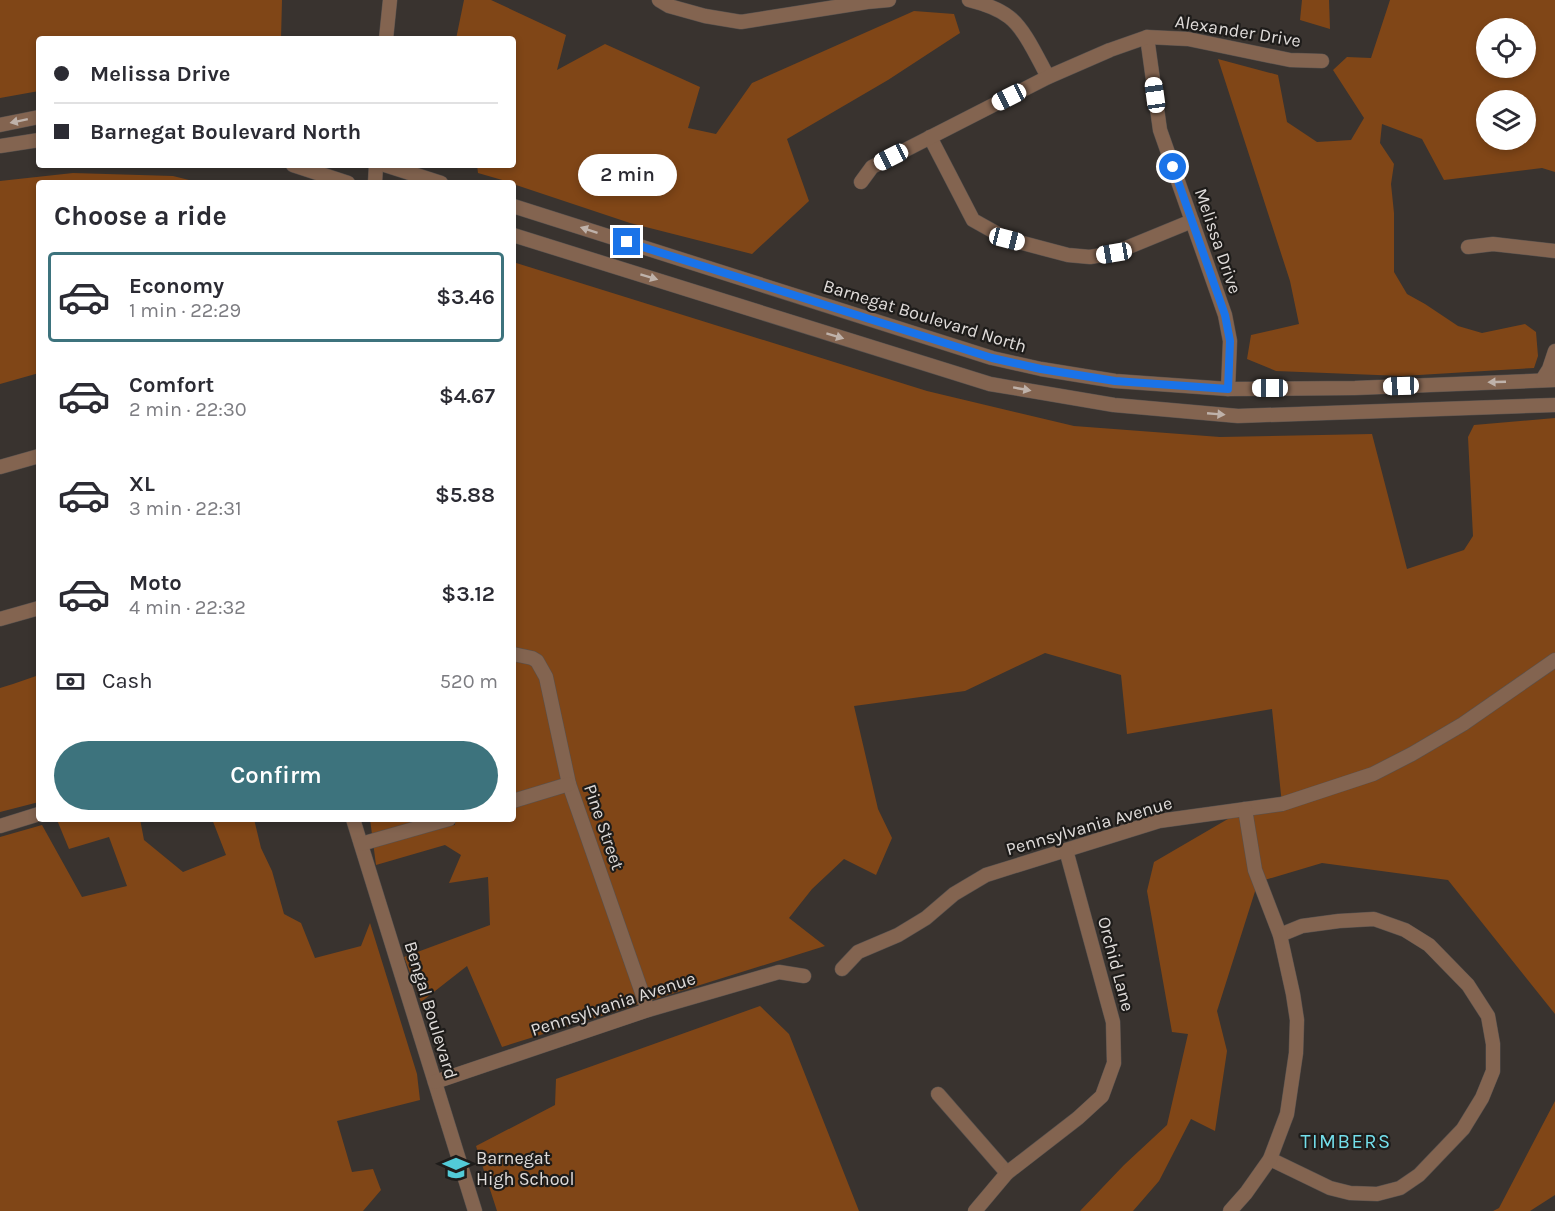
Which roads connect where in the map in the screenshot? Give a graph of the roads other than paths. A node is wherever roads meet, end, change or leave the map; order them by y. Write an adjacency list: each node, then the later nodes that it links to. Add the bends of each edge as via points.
1 (390, 0): 5 (street)
2 (660, 0): 3 (street, via 705,16 741,22)
3 (889, 0)
4 (969, 0): 8 (street, via 1009,16 1027,38)
5 (387, 36)
6 (1146, 37): 7 (street, Alexander Drive, via 1188,39 1290,60); 8 (street, Alexander Drive); 20 (street, Melissa Drive, via 1160,130)
7 (1322, 62)
8 (1048, 76): 11 (street, Alexander Drive)
9 (36, 118): 10 (street, one-way to 10)
10 (0, 125)
11 (930, 137): 18 (street, Alexander Drive, via 872,167); 20 (street, via 973,220 1007,239 1090,257 1114,253)
12 (36, 140): 13 (street)
13 (0, 146)
14 (302, 168): 16 (street)
15 (394, 168): 17 (street)
16 (339, 180)
17 (432, 180)
18 (861, 182)
19 (516, 207): 26 (street, Barnegat Boulevard North, one-way to 19, via 1115,381 992,358)
20 (1192, 221): 26 (street, Melissa Drive, via 1225,315 1230,341)
21 (516, 236): 27 (street, one-way to 27, via 990,384 1114,405 1238,416)
22 (1468, 247): 23 (street, via 1493,244)
23 (1555, 251)
24 (1555, 351): 25 (street)
25 (1548, 380): 26 (street, Barnegat Boulevard North, one-way to 26)
26 (1228, 389)
27 (1555, 405)
28 (36, 457): 29 (street)
29 (0, 467)
30 (36, 609): 31 (street)
31 (0, 619)
32 (516, 655): 34 (street, Pine Street, via 537,661 546,677)
33 (1555, 660): 36 (street, Pennsylvania Avenue, via 1462,724 1373,774 1282,804)
34 (569, 784): 35 (street); 46 (street, Pine Street)
35 (516, 800)
36 (1245, 809): 42 (street, Pennsylvania Avenue, via 1159,821); 43 (street, via 1255,870)
37 (36, 815): 40 (street)
38 (354, 822): 41 (street, Bengal Boulevard)
39 (438, 822): 41 (street)
40 (0, 826)
41 (361, 844): 47 (street, Bengal Boulevard)
42 (1066, 850): 44 (street, Pennsylvania Avenue, via 986,875 954,894 926,918 858,952); 50 (street, Orchid Lane, via 1113,1022 1114,1063 1102,1096)
43 (1280, 935): 49 (street, via 1297,1020 1296,1053 1287,1114); 49 (street, via 1302,926 1374,919 1405,930 1429,945 1468,985 1488,1016 1493,1071 1463,1129 1419,1175 1400,1188 1377,1194 1350,1193 1330,1188)
44 (842, 969)
45 (804, 976): 46 (street, Pennsylvania Avenue, via 779,972)
46 (648, 1010): 47 (street, Pennsylvania Avenue)
47 (435, 1082): 51 (street, Bengal Boulevard)
48 (938, 1094): 50 (street)
49 (1270, 1159): 53 (street)
50 (1007, 1173): 52 (street, Orchid Lane)
51 (475, 1211)
52 (975, 1211)
53 (1230, 1211)

